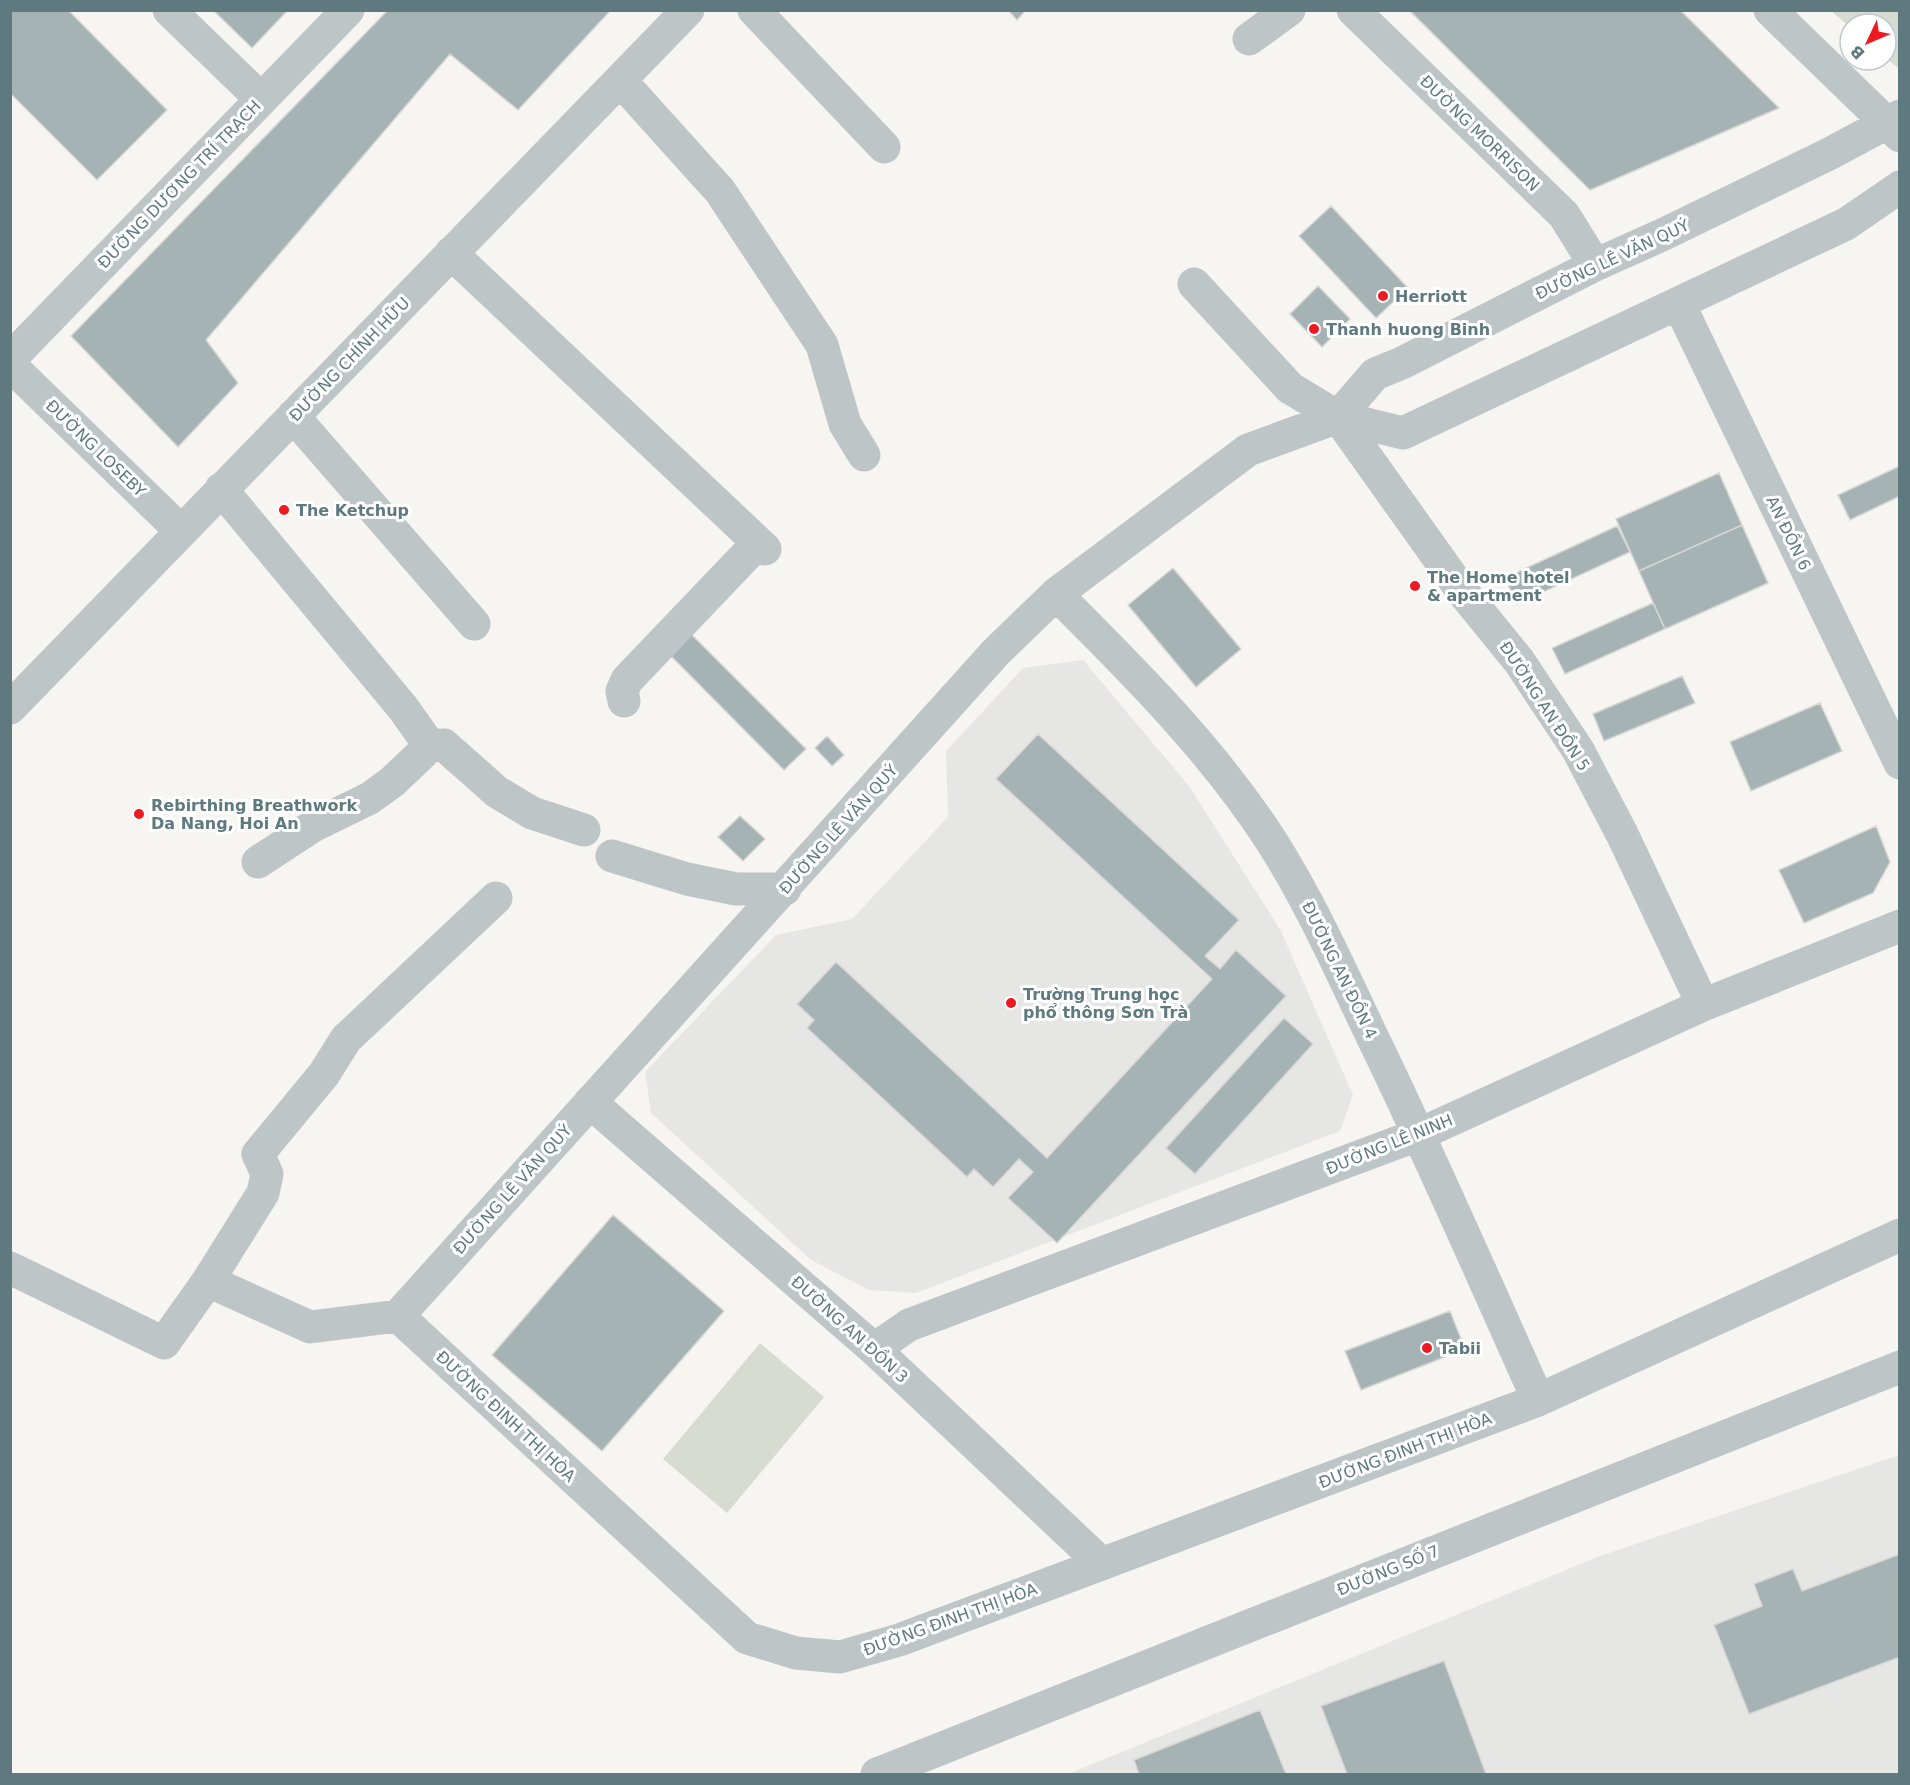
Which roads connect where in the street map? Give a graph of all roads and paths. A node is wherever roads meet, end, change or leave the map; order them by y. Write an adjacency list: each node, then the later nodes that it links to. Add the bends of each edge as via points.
1 (169, 10): 10 (street)
2 (348, 10): 10 (street, ĐƯỜNG DƯƠNG TRÍ TRẠCH)
3 (688, 10): 9 (street, ĐƯỜNG CHÍNH HỮU)
4 (754, 10): 12 (street)
5 (1289, 10): 8 (street)
6 (1353, 10): 15 (street, ĐƯỜNG MORRISON, via 1564,215)
7 (1770, 10): 11 (street)
8 (1249, 39)
9 (620, 80): 14 (street, ĐƯỜNG CHÍNH HỮU); 22 (street, via 720,191 822,345 845,424)
10 (261, 99): 18 (street, ĐƯỜNG DƯƠNG TRÍ TRẠCH)
11 (1896, 125): 15 (street, ĐƯỜNG LÊ VĂN QUÝ)
12 (884, 147)
13 (1899, 188): 17 (street, via 1846,224)
14 (451, 253): 20 (street, ĐƯỜNG CHÍNH HỮU); 27 (street, via 761,546 627,680 622,691)
15 (1595, 264): 21 (street, ĐƯỜNG LÊ VĂN QUÝ, via 1375,374)
16 (1194, 284): 21 (street, ĐƯỜNG AN ĐỒN 5, via 1290,388)
17 (1680, 304): 21 (street, via 1403,434); 30 (street, AN ĐỒN 6)
18 (10, 359)
19 (10, 365): 24 (street, ĐƯỜNG LOSEBY)
20 (293, 416): 23 (street, ĐƯỜNG CHÍNH HỮU); 26 (street)
21 (1338, 417): 25 (street, ĐƯỜNG LÊ VĂN QUÝ, via 1248,450); 37 (street, ĐƯỜNG AN ĐỒN 5, via 1462,591 1519,661 1578,750)
22 (864, 455)
23 (221, 489): 24 (street, ĐƯỜNG CHÍNH HỮU); 29 (street, via 403,708)
24 (181, 531): 28 (street, ĐƯỜNG CHÍNH HỮU)
25 (1056, 594): 34 (street, ĐƯỜNG LÊ VĂN QUÝ, via 996,652); 39 (street, ĐƯỜNG AN ĐỒN 4, via 1164,702 1230,782 1272,842 1315,916)
26 (474, 624)
27 (624, 701)
28 (10, 708)
29 (430, 746): 31 (street, via 444,745 497,792 532,813); 33 (street, via 370,798 313,826)
30 (1899, 763)
31 (584, 830)
32 (612, 856): 34 (street, via 736,889)
33 (258, 862)
34 (785, 889): 38 (street, ĐƯỜNG LÊ VĂN QUÝ)
35 (496, 898): 42 (street, via 346,1039 324,1074 258,1154 267,1174 263,1193)
36 (1899, 926): 37 (street, ĐƯỜNG LÊ NINH)
37 (1703, 1005): 39 (street, ĐƯỜNG LÊ NINH)
38 (590, 1102): 43 (street, ĐƯỜNG LÊ VĂN QUÝ); 44 (street, ĐƯỜNG AN ĐỒN 3)
39 (1420, 1134): 44 (street, ĐƯỜNG LÊ NINH, via 909,1324); 46 (street, ĐƯỜNG AN ĐỒN 4)
40 (1899, 1235): 46 (street, ĐƯỜNG ĐINH THỊ HÒA)
41 (10, 1268): 42 (street, via 164,1343)
42 (208, 1281): 43 (street, via 310,1327)
43 (398, 1316): 47 (street, ĐƯỜNG ĐINH THỊ HÒA, via 747,1638 796,1653 840,1657 899,1640)
44 (874, 1349): 47 (street, ĐƯỜNG AN ĐỒN 3)
45 (1899, 1367): 48 (street, ĐƯỜNG SỐ 7)
46 (1538, 1400): 47 (street, ĐƯỜNG ĐINH THỊ HÒA)
47 (1102, 1564)
48 (877, 1774)

